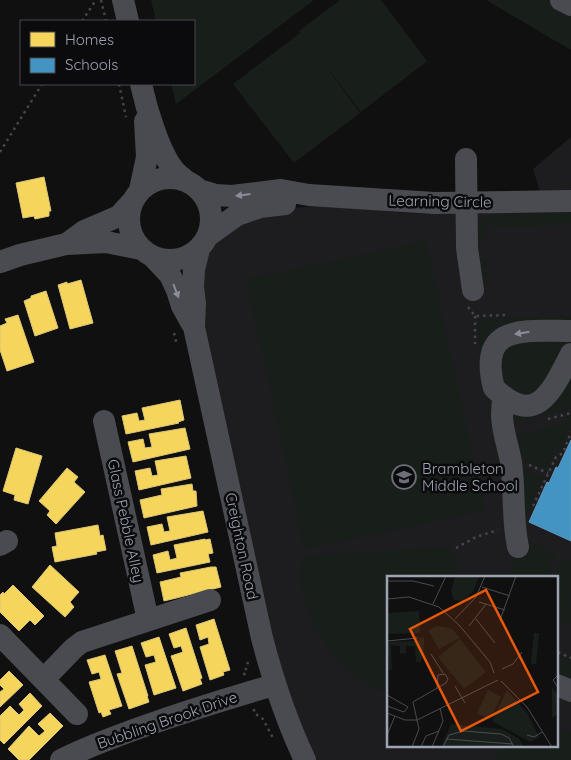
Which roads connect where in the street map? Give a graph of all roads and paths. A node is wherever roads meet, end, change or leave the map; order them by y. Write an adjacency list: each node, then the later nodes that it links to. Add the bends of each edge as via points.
1 (96, 0): 6 (path)
2 (101, 0): 7 (path)
3 (123, 0): 8 (street)
4 (561, 0): 5 (street)
5 (571, 5)
6 (83, 20)
7 (106, 20)
8 (128, 20)
9 (41, 85): 13 (path)
10 (119, 85): 12 (path)
11 (143, 90): 15 (street, Creighton Road, via 164,153 173,169); 17 (street, Creighton Road, via 147,157)
12 (127, 122)
13 (0, 152)
14 (466, 159): 19 (street)
15 (192, 185): 16 (street, Learning Circle, one-way to 15, via 281,190 232,196); 17 (street, via 174,178 162,178 150,183); 20 (street, Creighton Road, via 211,211 211,223)
16 (309, 195): 19 (street, Learning Circle); 20 (street, Learning Circle, via 287,204 260,207 237,215)
17 (136, 197): 21 (street, via 119,216 84,231); 22 (street, Creighton Road, via 128,215 129,228 133,239)
18 (571, 201): 19 (street, Learning Circle)
19 (466, 203): 24 (street)
20 (204, 242): 22 (street, via 190,256 178,260 166,260); 26 (street, Creighton Road, via 194,270 196,303)
21 (66, 244): 22 (street, via 106,242); 23 (street)
22 (148, 253): 26 (street, Creighton Road, one-way to 26, via 170,275 182,306)
23 (0, 262)
24 (468, 296): 25 (path, via 475,316)
25 (513, 315)
26 (184, 329): 28 (path); 43 (street, Creighton Road)
27 (571, 331): 30 (street, one-way to 30, via 521,331 505,337 493,347 489,360 491,376 494,388)
28 (178, 350)
29 (571, 354): 30 (street, via 548,396 538,403 525,406)
30 (504, 398): 33 (street, via 500,410 511,463)
31 (104, 421): 36 (street, Glass Pebble Alley)
32 (571, 432): 33 (path)
33 (516, 537): 34 (path, via 494,530)
34 (456, 548)
35 (210, 600): 36 (street)
36 (148, 620): 41 (street, via 82,642)
37 (0, 635): 41 (street)
38 (558, 652): 40 (path)
39 (247, 655): 45 (path, via 247,668 243,672)
40 (571, 658)
41 (44, 679): 46 (street)
42 (558, 684): 44 (street)
43 (274, 685): 45 (street, Bubbling Brook Drive); 49 (street, Creighton Road)
44 (571, 691)
45 (251, 692): 47 (path, via 254,713 263,719); 48 (street, Bubbling Brook Drive, via 112,738)
46 (77, 714)
47 (276, 743)
48 (61, 760)
49 (305, 760)

